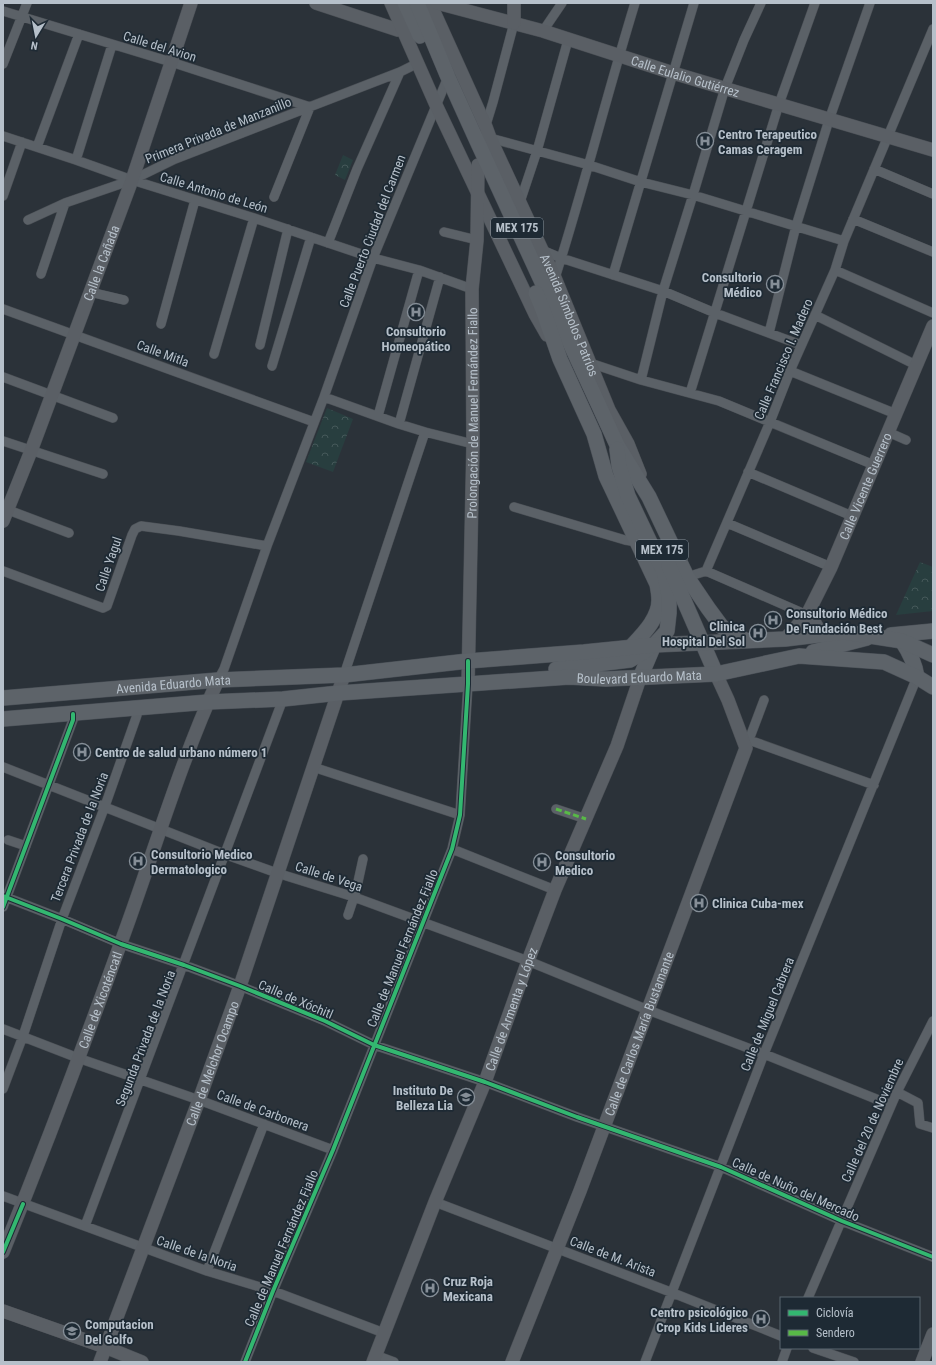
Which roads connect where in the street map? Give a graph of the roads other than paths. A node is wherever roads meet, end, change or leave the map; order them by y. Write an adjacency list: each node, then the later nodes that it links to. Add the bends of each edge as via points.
1 (27, 3): 15 (street)
2 (191, 3): 23 (street, Calle la Cañada)
3 (316, 3): 13 (street, Calle Eulalio Gutiérrez, via 398,30)
4 (391, 3): 13 (street, Avenida Símbolos Patrios)
5 (405, 3): 13 (main road, Avenida Símbolos Patrios / MEX 175)
6 (514, 3): 16 (street)
7 (562, 3): 18 (street)
8 (635, 3): 22 (street)
9 (694, 3): 27 (street)
10 (761, 3): 29 (street)
11 (815, 3): 30 (street)
12 (870, 3): 33 (street)
13 (423, 10): 16 (street, Calle Eulalio Gutiérrez); 24 (street, Avenida Símbolos Patrios); 28 (main road, Avenida Símbolos Patrios / MEX 175); 34 (street, Avenida Símbolos Patrios)
14 (3, 11): 15 (street, Calle del Avion)
15 (21, 16): 19 (street, Calle del Avion); 25 (street)
16 (514, 23): 18 (street, Calle Eulalio Gutiérrez); 34 (street)
17 (933, 29): 36 (street, Calle Francisco I. Madero)
18 (543, 31): 20 (street, Calle Eulalio Gutiérrez)
19 (78, 34): 21 (street, Calle del Avion); 38 (street)
20 (568, 40): 22 (street, Calle Eulalio Gutiérrez); 40 (street)
21 (112, 45): 23 (street, Calle del Avion); 41 (street)
22 (619, 55): 27 (street, Calle Eulalio Gutiérrez); 43 (street)
23 (171, 62): 32 (street, Calle del Avion); 45 (street, Calle la Cañada)
24 (418, 63): 26 (street, Primera Privada de Manzanillo); 31 (street, Avenida Símbolos Patrios)
25 (3, 64)
26 (400, 72): 32 (street, Primera Privada de Manzanillo); 65 (street)
27 (673, 73): 29 (street, Calle Eulalio Gutiérrez); 46 (street)
28 (445, 83): 31 (street, Calle Puerto Ciudad del Carmen); 34 (main road, Avenida Símbolos Patrios / MEX 175); 42 (main road, Avenida Símbolos Patrios / MEX 175)
29 (724, 88): 30 (street, Calle Eulalio Gutiérrez); 49 (street)
30 (779, 104): 33 (street, Calle Eulalio Gutiérrez); 55 (street)
31 (436, 105): 47 (street, Avenida Símbolos Patrios); 68 (street, Calle Puerto Ciudad del Carmen)
32 (310, 107): 45 (street, Primera Privada de Manzanillo, via 175,160); 51 (street)
33 (829, 120): 36 (street, Calle Eulalio Gutiérrez); 59 (street)
34 (484, 135): 40 (street); 53 (street, Avenida Símbolos Patrios); 114 (main road, Avenida Símbolos Patrios / MEX 175)
35 (3, 136): 37 (street, Calle Antonio de León)
36 (888, 137): 39 (street, Calle Eulalio Gutiérrez); 44 (street, Calle Francisco I. Madero)
37 (22, 142): 38 (street, Calle Antonio de León); 50 (street)
38 (37, 147): 41 (street, Calle Antonio de León)
39 (933, 150)
40 (537, 151): 43 (street); 53 (street)
41 (76, 160): 45 (street, Calle Antonio de León)
42 (478, 165): 47 (street, Prolongación de Manuel Fernández Fiallo); 91 (main road, Avenida Símbolos Patrios / MEX 175, via 543,310)
43 (589, 165): 46 (street); 69 (street)
44 (874, 169): 48 (street); 57 (street, Calle Francisco I. Madero)
45 (132, 180): 52 (street, Calle Antonio de León); 54 (street, Primera Privada de Manzanillo); 78 (street, Calle la Cañada)
46 (641, 182): 49 (street); 73 (street)
47 (478, 191): 63 (street, Prolongación de Manuel Fernández Fiallo); 91 (street, Avenida Símbolos Patrios, via 535,314)
48 (933, 194)
49 (693, 195): 55 (street); 77 (street)
50 (3, 196)
51 (274, 197)
52 (195, 200): 56 (street, Calle Antonio de León); 84 (street)
53 (520, 202): 66 (street, Avenida Símbolos Patrios)
54 (65, 203): 58 (street, Primera Privada de Manzanillo); 72 (street)
55 (746, 212): 59 (street); 81 (street)
56 (254, 218): 60 (street, Calle Antonio de León); 90 (street)
57 (853, 219): 64 (street, Calle Francisco I. Madero); 67 (street)
58 (28, 220)
59 (796, 226): 64 (street); 86 (street)
60 (288, 229): 62 (street, Calle Antonio de León); 88 (street)
61 (444, 232): 63 (street)
62 (311, 237): 65 (street, Calle Antonio de León); 94 (street)
63 (477, 240): 76 (street, Prolongación de Manuel Fernández Fiallo)
64 (844, 241): 71 (street, Calle Francisco I. Madero)
65 (328, 243): 68 (street, Calle Antonio de León)
66 (542, 250): 69 (street); 75 (street, Avenida Símbolos Patrios)
67 (933, 252)
68 (373, 258): 70 (street, Calle Antonio de León); 100 (street, Calle Puerto Ciudad del Carmen)
69 (561, 258): 73 (street); 75 (street)
70 (419, 270): 74 (street, Calle Antonio de León); 103 (street)
71 (835, 270): 82 (street); 83 (street, Calle Francisco I. Madero)
72 (41, 274)
73 (612, 275): 77 (street)
74 (440, 277): 76 (street, Calle Antonio de León); 107 (street)
75 (555, 278): 92 (street, Avenida Símbolos Patrios)
76 (472, 289): 113 (street, Prolongación de Manuel Fernández Fiallo)
77 (663, 291): 81 (street); 97 (street)
78 (90, 292): 79 (street); 87 (street, Calle la Cañada)
79 (124, 300)
80 (3, 310): 87 (street, Calle Mitla)
81 (715, 313): 86 (street); 98 (street)
82 (933, 313)
83 (815, 315): 89 (street, Calle Francisco I. Madero); 93 (street)
84 (161, 324)
85 (933, 326): 93 (street, Calle Vicente Guerrero)
86 (769, 333): 89 (street)
87 (74, 334): 99 (street, Calle la Cañada); 105 (street, Calle Mitla)
88 (260, 345)
89 (801, 345): 95 (street, Calle Francisco I. Madero)
90 (214, 354)
91 (560, 358): 110 (main road, Avenida Símbolos Patrios / MEX 175)
92 (590, 363): 97 (street); 101 (street, Avenida Símbolos Patrios)
93 (916, 365): 102 (street, Calle Vicente Guerrero)
94 (272, 366)
95 (790, 371): 102 (street); 106 (street, Calle Francisco I. Madero)
96 (3, 376): 99 (street)
97 (641, 380): 98 (street)
98 (690, 393): 106 (street, via 719,401)
99 (51, 394): 104 (street); 115 (street, Calle la Cañada)
100 (324, 397): 103 (street); 105 (street, Calle Puerto Ciudad del Carmen)
101 (609, 410): 114 (main road); 120 (street, Avenida Símbolos Patrios, via 628,444)
102 (896, 414): 109 (street, Calle Vicente Guerrero)
103 (378, 416): 107 (street)
104 (113, 418)
105 (314, 422): 127 (street, Calle Puerto Ciudad del Carmen)
106 (770, 422): 116 (street); 118 (street, Calle Francisco I. Madero)
107 (399, 424): 108 (street)
108 (425, 432): 113 (street); 147 (street)
109 (888, 432): 111 (street); 116 (street, Calle Vicente Guerrero)
110 (594, 434): 117 (main road, MEX 175); 126 (main road, via 606,476)
111 (906, 440)
112 (3, 441): 115 (street)
113 (473, 444): 146 (street, Prolongación de Manuel Fernández Fiallo)
114 (617, 445): 117 (main road, MEX 175); 120 (main road)
115 (31, 451): 119 (street); 122 (street, Calle la Cañada)
116 (874, 465): 123 (street, Calle Vicente Guerrero)
117 (619, 466): 141 (main road, MEX 175, via 639,498); 142 (main road, MEX 175, via 628,496 664,572 669,596 667,631)
118 (748, 472): 123 (street); 124 (street, Calle Francisco I. Madero)
119 (103, 474)
120 (649, 497): 131 (main road)
121 (514, 507): 126 (street)
122 (4, 513): 125 (street)
123 (852, 516): 128 (street, Calle Vicente Guerrero)
124 (727, 523): 128 (street); 130 (street, Calle Francisco I. Madero)
125 (69, 533)
126 (637, 542): 143 (main road, via 657,584 659,601 656,615)
127 (267, 546): 129 (street, Calle Yagul, via 179,530 141,526 135,529 132,535 107,606 103,608); 151 (street, Calle Puerto Ciudad del Carmen)
128 (831, 567): 132 (street, Calle Vicente Guerrero)
129 (3, 571)
130 (706, 571): 131 (street); 132 (street)
131 (687, 577): 139 (main road, via 722,627)
132 (807, 615): 136 (street, via 814,621); 138 (street, Calle Vicente Guerrero)
133 (933, 622): 135 (main road)
134 (933, 631): 137 (main road)
135 (844, 632): 136 (main road, Boulevard Eduardo Mata); 137 (main road, Boulevard Eduardo Mata)
136 (821, 634): 138 (main road, Boulevard Eduardo Mata)
137 (873, 636): 140 (main road, Boulevard Eduardo Mata); 144 (main road)
138 (785, 639): 139 (main road, Boulevard Eduardo Mata)
139 (745, 640): 141 (main road, Boulevard Eduardo Mata)
140 (902, 641): 145 (main road, Boulevard Eduardo Mata); 149 (main road, via 911,653)
141 (702, 642): 142 (main road, Boulevard Eduardo Mata); 148 (main road, MEX 175)
142 (654, 645): 143 (main road, Boulevard Eduardo Mata); 150 (main road, MEX 175); 152 (main road, via 630,660 535,671)
143 (630, 648): 146 (main road, Boulevard Eduardo Mata)
144 (799, 656): 148 (main road, Boulevard Eduardo Mata); 149 (main road, Boulevard Eduardo Mata, via 884,662)
145 (933, 656): 149 (main road)
146 (468, 661): 147 (main road, Boulevard Eduardo Mata); 153 (street, Calle de Manuel Fernández Fiallo)
147 (344, 674): 151 (main road, Avenida Eduardo Mata); 155 (street, Calle de Melchor Ocampo)
148 (716, 674): 150 (main road, Boulevard Eduardo Mata); 163 (street, MEX 175)
149 (917, 677): 154 (main road, Boulevard Eduardo Mata); 167 (street, Calle de Miguel Cabrera)
150 (640, 678): 152 (main road, Boulevard Eduardo Mata, via 569,677); 171 (street, Calle de Armenta y López, via 617,746)
151 (218, 680): 156 (main road, Avenida Eduardo Mata); 159 (street, Calle de Xicoténcatl)
152 (494, 682): 153 (main road, Boulevard Eduardo Mata)
153 (468, 684): 155 (main road, Boulevard Eduardo Mata); 170 (street, Calle de Manuel Fernández Fiallo)
154 (933, 687)
155 (339, 693): 157 (main road, Avenida Eduardo Mata); 165 (street, Calle de Melchor Ocampo)
156 (3, 698)
157 (283, 699): 159 (main road, Avenida Eduardo Mata); 176 (street, Segunda Privada de la Noria)
158 (764, 700): 163 (street, Calle de Carlos María Bustamante)
159 (208, 702): 160 (main road, Avenida Eduardo Mata); 172 (street, Calle de Xicoténcatl)
160 (137, 708): 161 (main road, Avenida Eduardo Mata); 168 (street, Tercera Privada de la Noria, via 137,715)
161 (73, 714): 162 (main road, Avenida Eduardo Mata); 166 (street)
162 (3, 719)
163 (747, 744): 167 (street); 190 (street, Calle de Carlos María Bustamante)
164 (3, 767): 166 (street, Calle de Vega)
165 (313, 768): 170 (street); 178 (street, Calle de Melchor Ocampo)
166 (49, 785): 168 (street, Calle de Vega); 174 (street)
167 (874, 785): 195 (street, Calle de Miguel Cabrera)
168 (105, 806): 172 (street, Calle de Vega); 184 (street, Tercera Privada de la Noria)
169 (556, 809): 171 (street)
170 (460, 815): 175 (street, Calle de Manuel Fernández Fiallo)
171 (586, 819): 179 (street, Calle de Armenta y López)
172 (160, 828): 176 (street, Calle de Vega); 186 (street, Calle de Xicoténcatl)
173 (8, 840): 174 (street)
174 (26, 846): 180 (street)
175 (452, 849): 179 (street); 185 (street, Calle de Manuel Fernández Fiallo)
176 (224, 854): 178 (street, Calle de Vega); 188 (street, Segunda Privada de la Noria)
177 (363, 859): 181 (street)
178 (277, 873): 181 (street, Calle de Vega); 189 (street, Calle de Melchor Ocampo)
179 (556, 890): 187 (street, Calle de Armenta y López)
180 (5, 896): 182 (street); 184 (street, Calle de Xóchitl)
181 (354, 897): 183 (street); 185 (street, Calle de Vega)
182 (3, 907)
183 (348, 915)
184 (62, 919): 186 (street, Calle de Xóchitl); 193 (street, Tercera Privada de la Noria)
185 (423, 922): 187 (street, Calle de Vega); 194 (street, Calle de Manuel Fernández Fiallo)
186 (121, 944): 188 (street, Calle de Xóchitl); 196 (street, Calle de Xicoténcatl)
187 (528, 961): 190 (street, Calle de Vega); 198 (street, Calle de Armenta y López)
188 (184, 965): 189 (street, Calle de Xóchitl); 197 (street, Segunda Privada de la Noria)
189 (240, 986): 194 (street, Calle de Xóchitl, via 325,1021); 201 (street, Calle de Melchor Ocampo)
190 (648, 1010): 195 (street, Calle de Vega); 204 (street, Calle de Carlos María Bustamante)
191 (933, 1021): 200 (street, Calle del 20 de Noviembre)
192 (3, 1029): 193 (street, Calle de Carbonera)
193 (23, 1036): 196 (street, Calle de Carbonera); 199 (street, Tercera Privada de la Noria)
194 (374, 1046): 198 (street, Calle de Xóchitl); 206 (street, Calle de Manuel Fernández Fiallo)
195 (764, 1054): 202 (street, Calle de Vega); 207 (street, Calle de Miguel Cabrera)
196 (78, 1058): 197 (street, Calle de Carbonera); 210 (street, Calle de Xicoténcatl)
197 (139, 1080): 201 (street, Calle de Carbonera); 212 (street, Segunda Privada de la Noria)
198 (485, 1082): 204 (street, Calle de Xóchitl); 209 (street, Calle de Armenta y López)
199 (3, 1089)
200 (897, 1092): 202 (street, Calle del 20 de Noviembre); 205 (street, via 918,1103 920,1124)
201 (199, 1100): 203 (street, Calle de Carbonera); 213 (street, Calle de Melchor Ocampo)
202 (891, 1106): 211 (street, Calle del 20 de Noviembre)
203 (264, 1124): 206 (street, Calle de Carbonera); 217 (street)
204 (604, 1127): 207 (street, Calle de Nuño del Mercado); 214 (street, Calle de Carlos María Bustamante)
205 (933, 1128)
206 (333, 1150): 218 (street, Calle de Manuel Fernández Fiallo)
207 (721, 1167): 211 (street, Calle de Nuño del Mercado); 219 (street, Calle de Miguel Cabrera)
208 (3, 1196): 210 (street, Calle de la Noria)
209 (435, 1202): 214 (street, Calle de M. Arista); 222 (street, Calle de Armenta y López)
210 (23, 1204): 212 (street, Calle de la Noria); 215 (street, Calle de Xicoténcatl)
211 (842, 1220): 216 (street, Calle de Nuño del Mercado); 220 (street, Calle del 20 de Noviembre)
212 (85, 1226): 213 (street, Calle de la Noria)
213 (142, 1248): 217 (street, Calle de la Noria); 225 (street, Calle de Melchor Ocampo)
214 (557, 1248): 219 (street, Calle de M. Arista); 233 (street, Calle de Carlos María Bustamante)
215 (3, 1252)
216 (933, 1257)
217 (207, 1271): 218 (street, Calle de la Noria)
218 (273, 1291): 222 (street, Calle de la Noria); 231 (street, Calle de Manuel Fernández Fiallo)
219 (673, 1293): 224 (street, Calle de M. Arista); 234 (street, Calle de Miguel Cabrera)
220 (808, 1297)
221 (3, 1311): 225 (street)
222 (384, 1333): 228 (street, Calle de Armenta y López)
223 (933, 1334): 237 (street)
224 (780, 1336)
225 (105, 1347): 229 (street, Calle de Melchor Ocampo); 230 (street)
226 (787, 1349): 235 (street)
227 (816, 1349): 236 (street)
228 (374, 1359): 232 (street)
229 (100, 1362)
230 (142, 1362)
231 (245, 1362)
232 (394, 1362)
233 (512, 1362)
234 (645, 1362)
235 (782, 1362)
236 (854, 1362)
237 (922, 1362)

